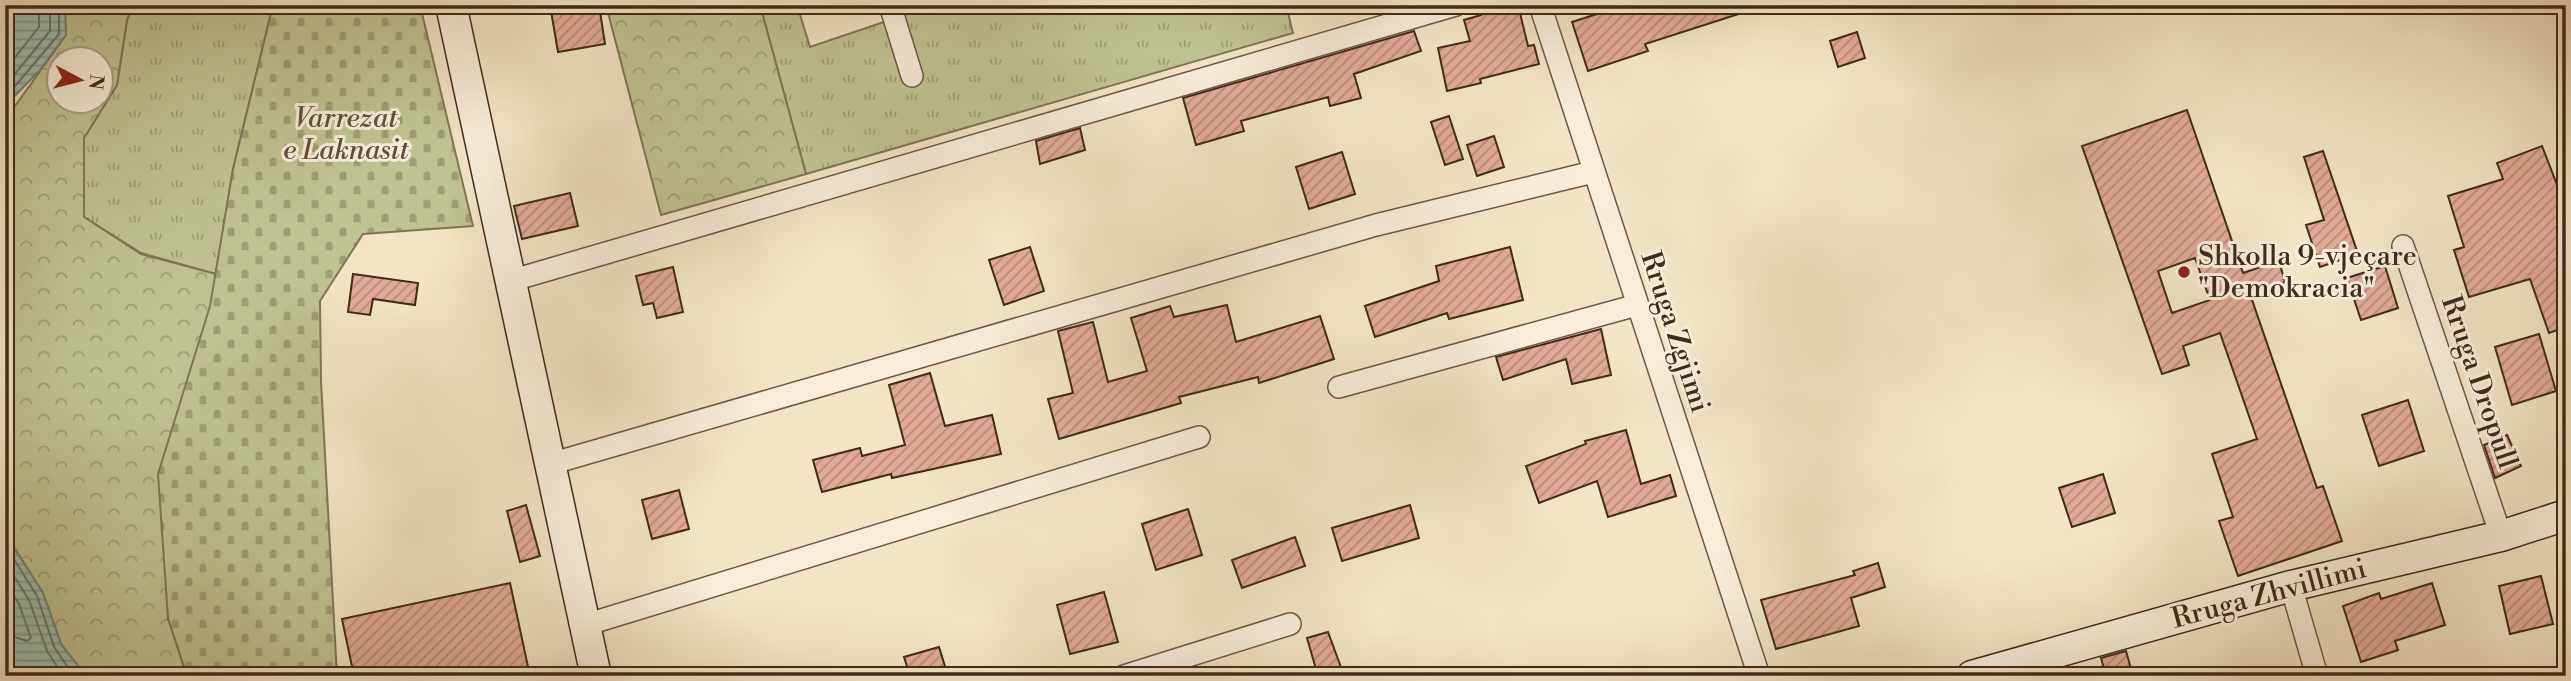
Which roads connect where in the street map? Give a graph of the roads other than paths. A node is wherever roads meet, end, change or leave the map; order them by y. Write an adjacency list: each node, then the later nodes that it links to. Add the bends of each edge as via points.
1 (451, 5): 8 (street)
2 (890, 5): 5 (street)
3 (1456, 5): 8 (street)
4 (1540, 5): 6 (street, Rruga Zgjimi)
5 (912, 76)
6 (1593, 172): 9 (street, Rruga Zgjimi); 12 (street, via 1376,225)
7 (2403, 246): 14 (street, Rruga Dropull)
8 (510, 281): 12 (street)
9 (1637, 305): 10 (street); 20 (street, Rruga Zgjimi)
10 (1339, 387)
11 (1199, 437): 17 (street)
12 (550, 464): 17 (street)
13 (2566, 515): 14 (street, Rruga Zhvillimi)
14 (2501, 536): 15 (street, Rruga Zhvillimi)
15 (2291, 586): 21 (street, Rruga Zhvillimi); 22 (street)
16 (1290, 624): 19 (street)
17 (585, 625): 18 (street)
18 (596, 676)
19 (1124, 676)
20 (1759, 676)
21 (1972, 676)
22 (2316, 676)

